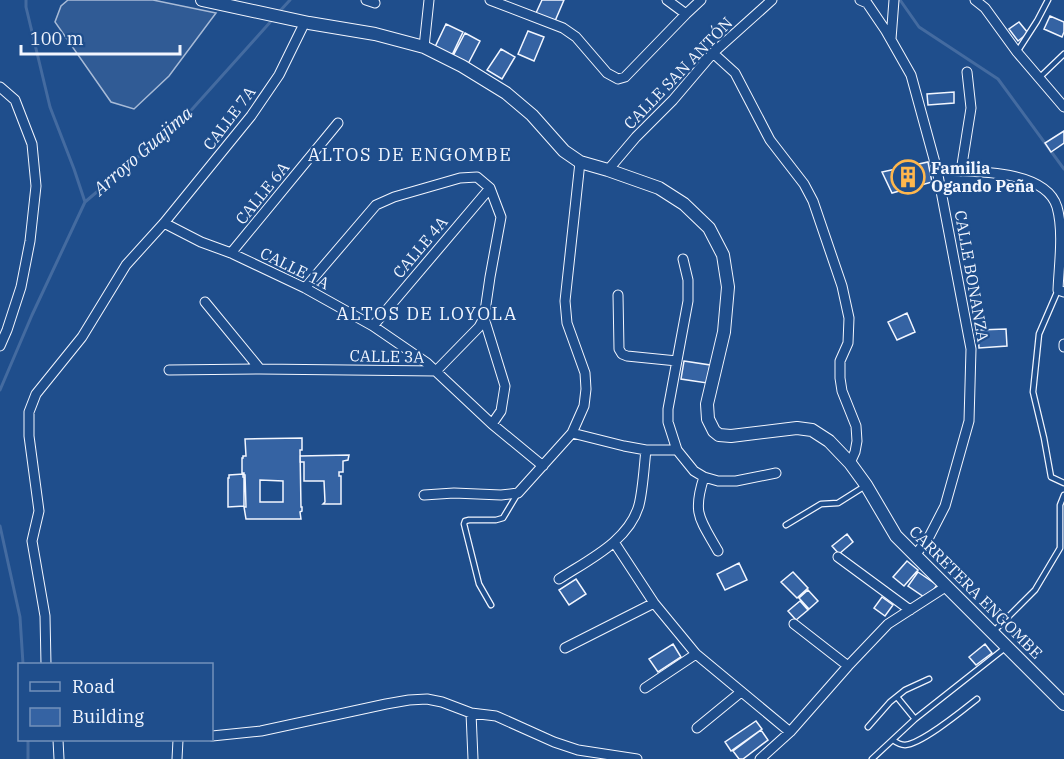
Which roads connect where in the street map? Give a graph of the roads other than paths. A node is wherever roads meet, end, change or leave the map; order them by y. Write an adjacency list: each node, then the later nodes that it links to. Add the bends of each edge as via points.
1 (202, 0): 12 (street, CARRETERA ENGOMBE)
2 (429, 0): 14 (street)
3 (490, 0): 11 (street, via 563,28 576,37 607,73 618,79 626,77)
4 (667, 0): 11 (street)
5 (701, 0): 11 (street)
6 (772, 0): 16 (street, CALLE SAN ANTÓN)
7 (860, 0): 13 (street, via 867,3)
8 (894, 0): 13 (street)
9 (975, 0): 15 (street)
10 (1048, 0): 15 (lane)
11 (686, 14)
12 (304, 22): 14 (street, CARRETERA ENGOMBE); 28 (street, CALLE 7A, via 279,75 251,116)
13 (891, 39): 25 (street, CALLE BONANZA, via 911,75)
14 (424, 47): 23 (street, CARRETERA ENGOMBE, via 506,93)
15 (1017, 52): 19 (street)
16 (713, 53): 24 (street, CALLE SAN ANTÓN); 46 (street, via 735,73 770,140 804,184 842,286 849,318 840,378 857,441)
17 (1064, 54): 19 (lane)
18 (967, 72): 26 (street, via 971,108)
19 (1039, 78): 21 (street)
20 (0, 87): 37 (street, via 15,100 32,144 36,186 21,287)
21 (1064, 107)
22 (338, 123): 29 (street, CALLE 6A)
23 (580, 162): 24 (street, CARRETERA ENGOMBE); 43 (street, via 565,301 567,323 585,373 586,389 584,406)
24 (608, 170): 46 (street, CARRETERA ENGOMBE, via 659,188 684,204 709,228 723,255 728,287 724,332 707,404 714,430 719,435 731,436 797,428 812,430)
25 (937, 170): 26 (street); 58 (street, CALLE BONANZA, via 971,350 969,421 945,506)
26 (961, 171): 32 (street, via 1017,176 1052,195 1061,228)
27 (490, 189): 31 (street, via 477,177 460,178 376,205); 35 (street, via 501,217); 36 (street, CALLE 4A)
28 (164, 223): 29 (street, CALLE 1A); 70 (street, CALLE 7A, via 126,265 82,337 36,394 29,412 39,511 32,541 45,616)
29 (231, 254): 31 (street, CALLE 1A)
30 (683, 259): 38 (street, via 688,301)
31 (305, 288): 36 (street, CALLE 1A)
32 (1061, 291): 50 (lane, via 1039,334 1033,392 1051,477)
33 (618, 295): 38 (street, via 622,354)
34 (205, 302): 39 (street)
35 (484, 318): 41 (street, CALLE 3A); 42 (street, via 505,386 501,411)
36 (373, 326): 41 (street, CALLE 1A)
37 (0, 346)
38 (677, 361): 45 (street, via 668,416)
39 (260, 369): 40 (street, CALLE 3A); 41 (street, CALLE 3A)
40 (169, 370)
41 (436, 371): 42 (street, CALLE 1A)
42 (492, 424): 47 (street, CALLE 1A)
43 (572, 433): 44 (street); 47 (street)
44 (646, 450): 45 (street); 56 (street, via 639,505 629,528)
45 (676, 450): 49 (street)
46 (850, 463): 51 (street, CARRETERA ENGOMBE)
47 (543, 466): 52 (street)
48 (776, 473): 49 (street, via 736,481)
49 (704, 477): 57 (street, via 699,518)
50 (1064, 483)
51 (867, 485): 55 (lane, via 838,503 821,504); 58 (street, CARRETERA ENGOMBE, via 896,536)
52 (518, 493): 53 (street); 63 (lane, via 502,518 469,520 464,524 479,584)
53 (424, 495)
54 (1064, 495): 66 (lane, via 1060,506 1060,548 1035,590)
55 (786, 525)
56 (614, 542): 60 (street); 62 (street)
57 (718, 551)
58 (915, 555): 61 (street, CARRETERA ENGOMBE)
59 (838, 557): 64 (street)
60 (559, 579)
61 (946, 586): 64 (street); 66 (street, CARRETERA ENGOMBE)
62 (654, 603): 68 (street); 69 (street)
63 (491, 604)
64 (910, 610): 71 (street, via 888,624)
65 (794, 624): 71 (street)
66 (993, 632): 67 (street, CARRETERA ENGOMBE)
67 (1007, 647): 77 (street, CARRETERA ENGOMBE); 79 (lane)
68 (565, 648)
69 (696, 654): 73 (street); 74 (street)
70 (46, 663)
71 (848, 666): 82 (street)
72 (929, 679): 75 (lane)
73 (645, 688)
74 (741, 692): 81 (street); 82 (street)
75 (897, 697): 79 (lane); 80 (lane)
76 (977, 699): 84 (lane, via 915,742 906,745)
77 (1063, 699)
78 (471, 713): 83 (street, via 442,702 409,700 261,731); 89 (street); 90 (street, via 496,716 578,750)
79 (915, 719): 84 (lane)
80 (868, 727)
81 (697, 728)
82 (790, 732): 91 (street)
83 (213, 736)
84 (893, 740): 92 (lane)
85 (58, 741): 87 (street)
86 (178, 741): 88 (street)
87 (59, 759)
88 (177, 759)
89 (473, 759)
90 (637, 759)
91 (760, 759)
92 (872, 759)

